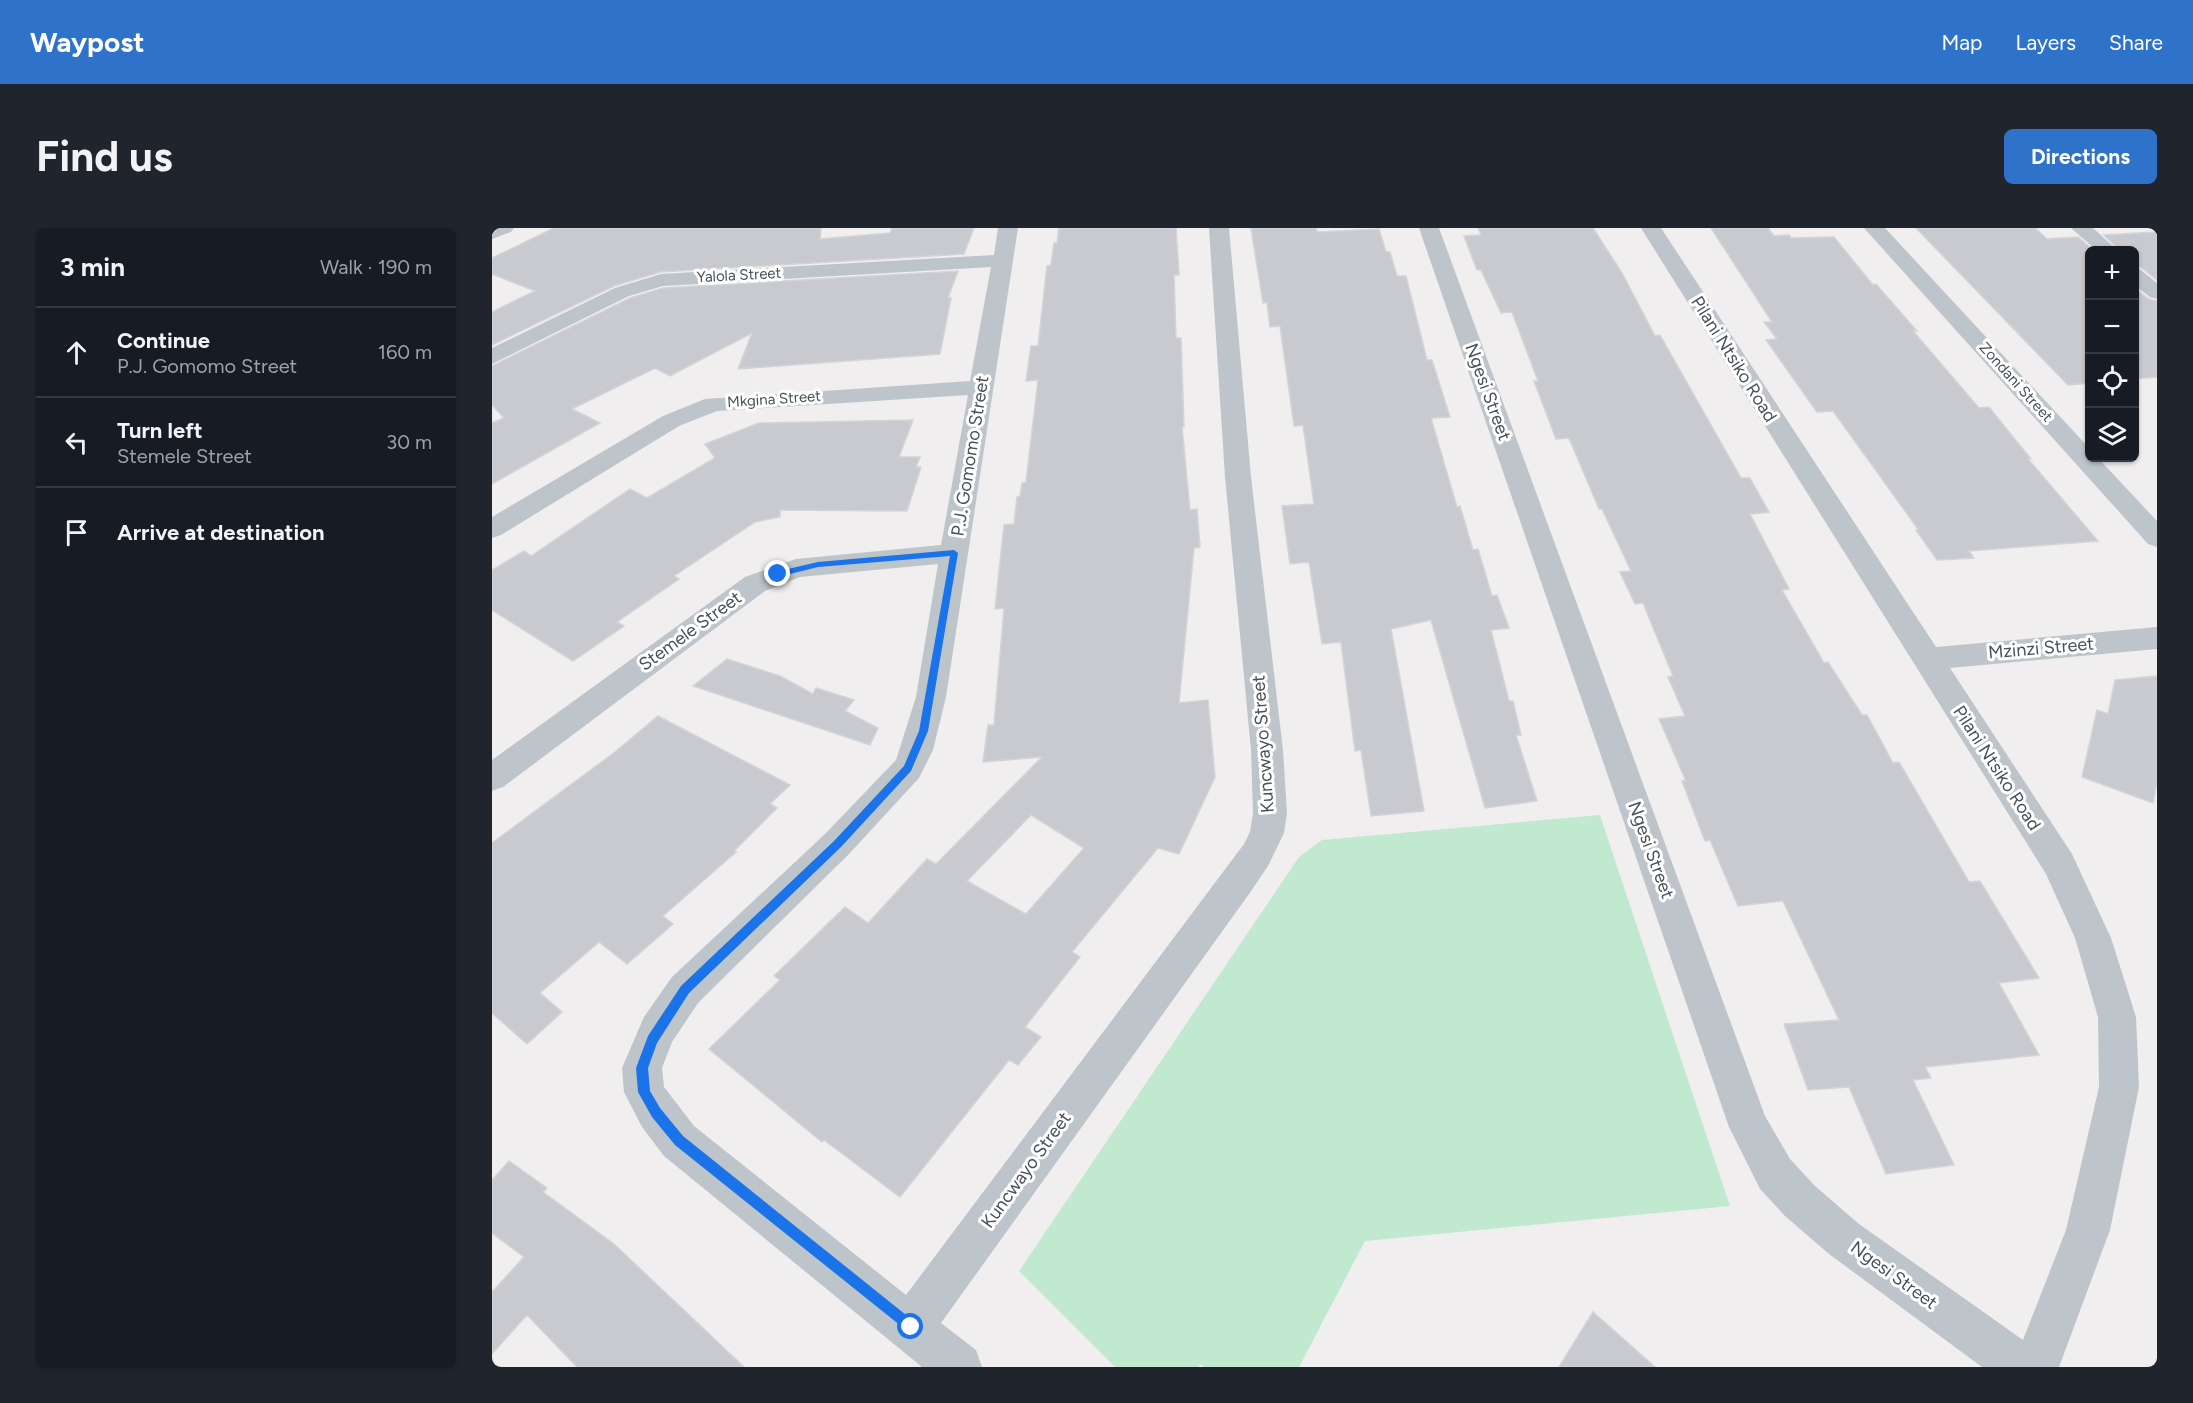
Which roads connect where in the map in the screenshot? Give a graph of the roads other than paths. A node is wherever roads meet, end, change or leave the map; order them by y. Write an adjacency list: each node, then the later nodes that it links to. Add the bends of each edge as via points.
1 (504, 228): 7 (street)
2 (1219, 228): 20 (street, Kuncwayo Street, via 1238,477 1267,750 1267,833 1237,883)
3 (1430, 228): 22 (street, Ngesi Street, via 1749,1127 1776,1174 1800,1201 1844,1239)
4 (1651, 228): 18 (street, Pilani Ntsiko Road)
5 (1874, 228): 15 (street, Zondani Street)
6 (2081, 228): 9 (street)
7 (492, 233)
8 (1006, 244): 12 (street, Yalola Street, via 648,283 604,300); 13 (street, P.J. Gomomo Street)
9 (2102, 246)
10 (2139, 277): 11 (street)
11 (2157, 293)
12 (492, 357)
13 (981, 387): 14 (street, Mkgina Street, via 713,404 671,421); 16 (street, P.J. Gomomo Street)
14 (492, 529)
15 (2157, 538)
16 (954, 553): 19 (street, Stemele Street, via 818,565 787,571 755,584); 20 (street, P.J. Gomomo Street, via 924,731 908,769 837,844 685,990 652,1040 642,1068 644,1092 679,1141)
17 (2157, 638): 18 (street, Mzinzi Street)
18 (1926, 658): 23 (street, Pilani Ntsiko Road, via 2060,866 2093,938 2117,1017 2119,1087 2088,1230)
19 (492, 778)
20 (911, 1327): 21 (street, P.J. Gomomo Street)
21 (959, 1367)
22 (2021, 1367)
23 (2036, 1367)

